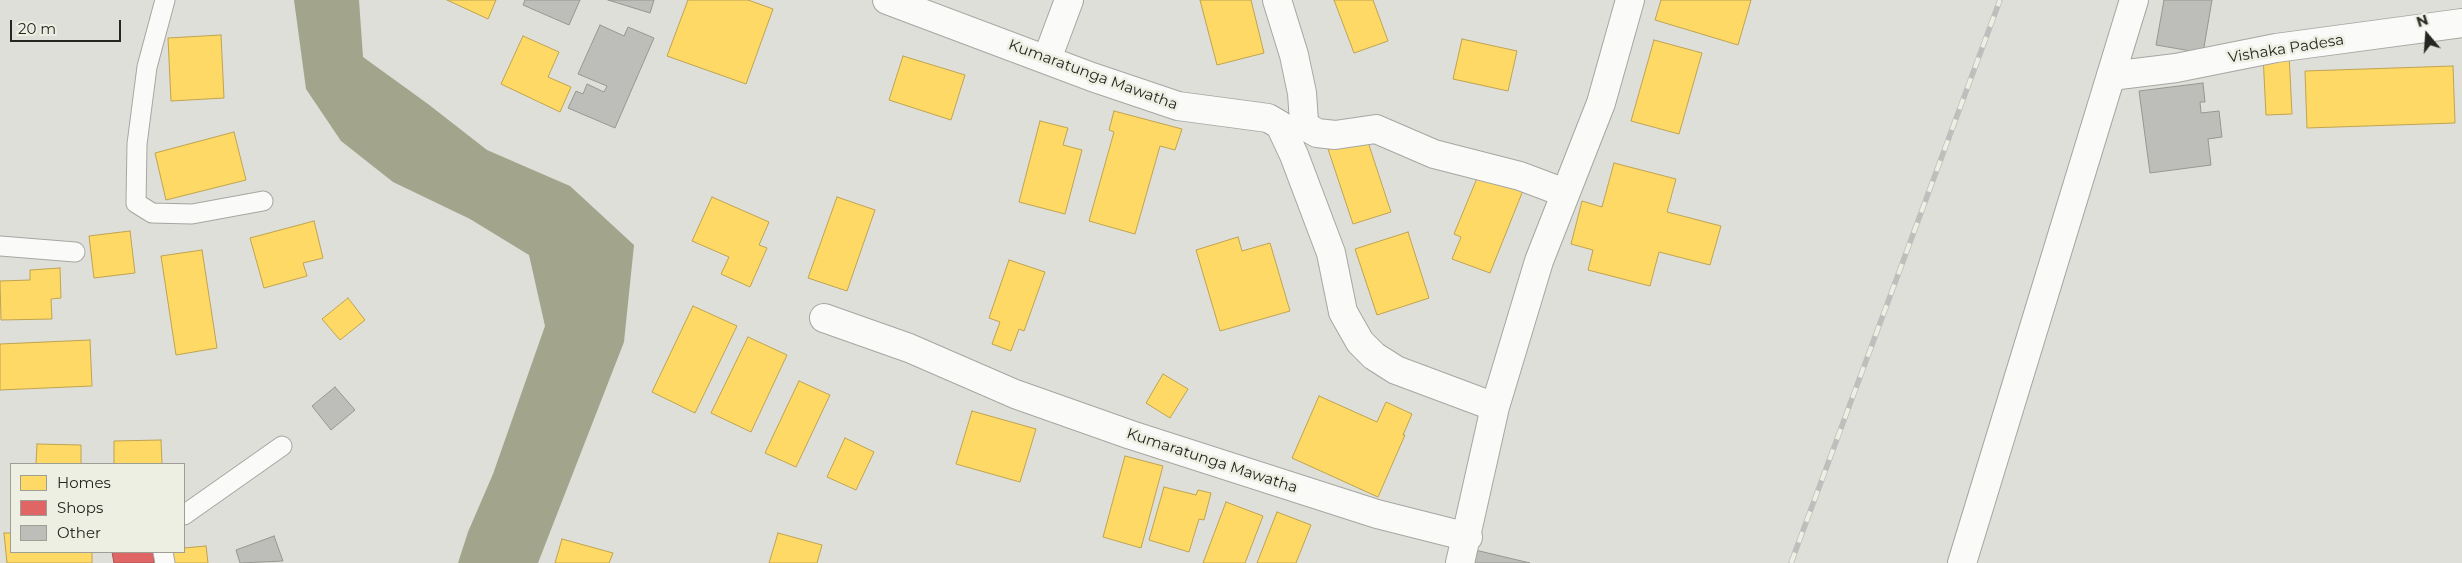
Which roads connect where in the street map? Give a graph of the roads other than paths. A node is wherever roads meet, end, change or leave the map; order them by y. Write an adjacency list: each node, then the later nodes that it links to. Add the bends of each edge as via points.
1 (164, 0): 11 (lane, via 147,67 137,144 136,203 152,214 192,214)
2 (887, 0): 8 (street, Kumaratunga Mawatha)
3 (1069, 0): 8 (street)
4 (1277, 0): 10 (street, via 1300,84 1304,122 1310,129 1335,135 1376,129 1434,154 1520,176)
5 (1630, 0): 10 (street, via 1601,103)
6 (2134, 0): 9 (street)
7 (2462, 23): 9 (street, Vishaka Padesa, via 2276,48 2176,68)
8 (1047, 59): 15 (street, Kumaratunga Mawatha, via 1178,106 1268,118 1280,125 1328,245 1343,312 1360,342 1396,370)
9 (2111, 76): 20 (street)
10 (1565, 193): 15 (street, via 1539,261)
11 (263, 200)
12 (0, 246): 13 (lane)
13 (75, 252)
14 (824, 318): 18 (street, Kumaratunga Mawatha, via 909,348 1015,394 1131,435 1377,514)
15 (1495, 407): 18 (street)
16 (282, 446): 17 (lane)
17 (185, 514)
18 (1468, 537): 19 (street)
19 (1460, 563)
20 (1962, 563)

